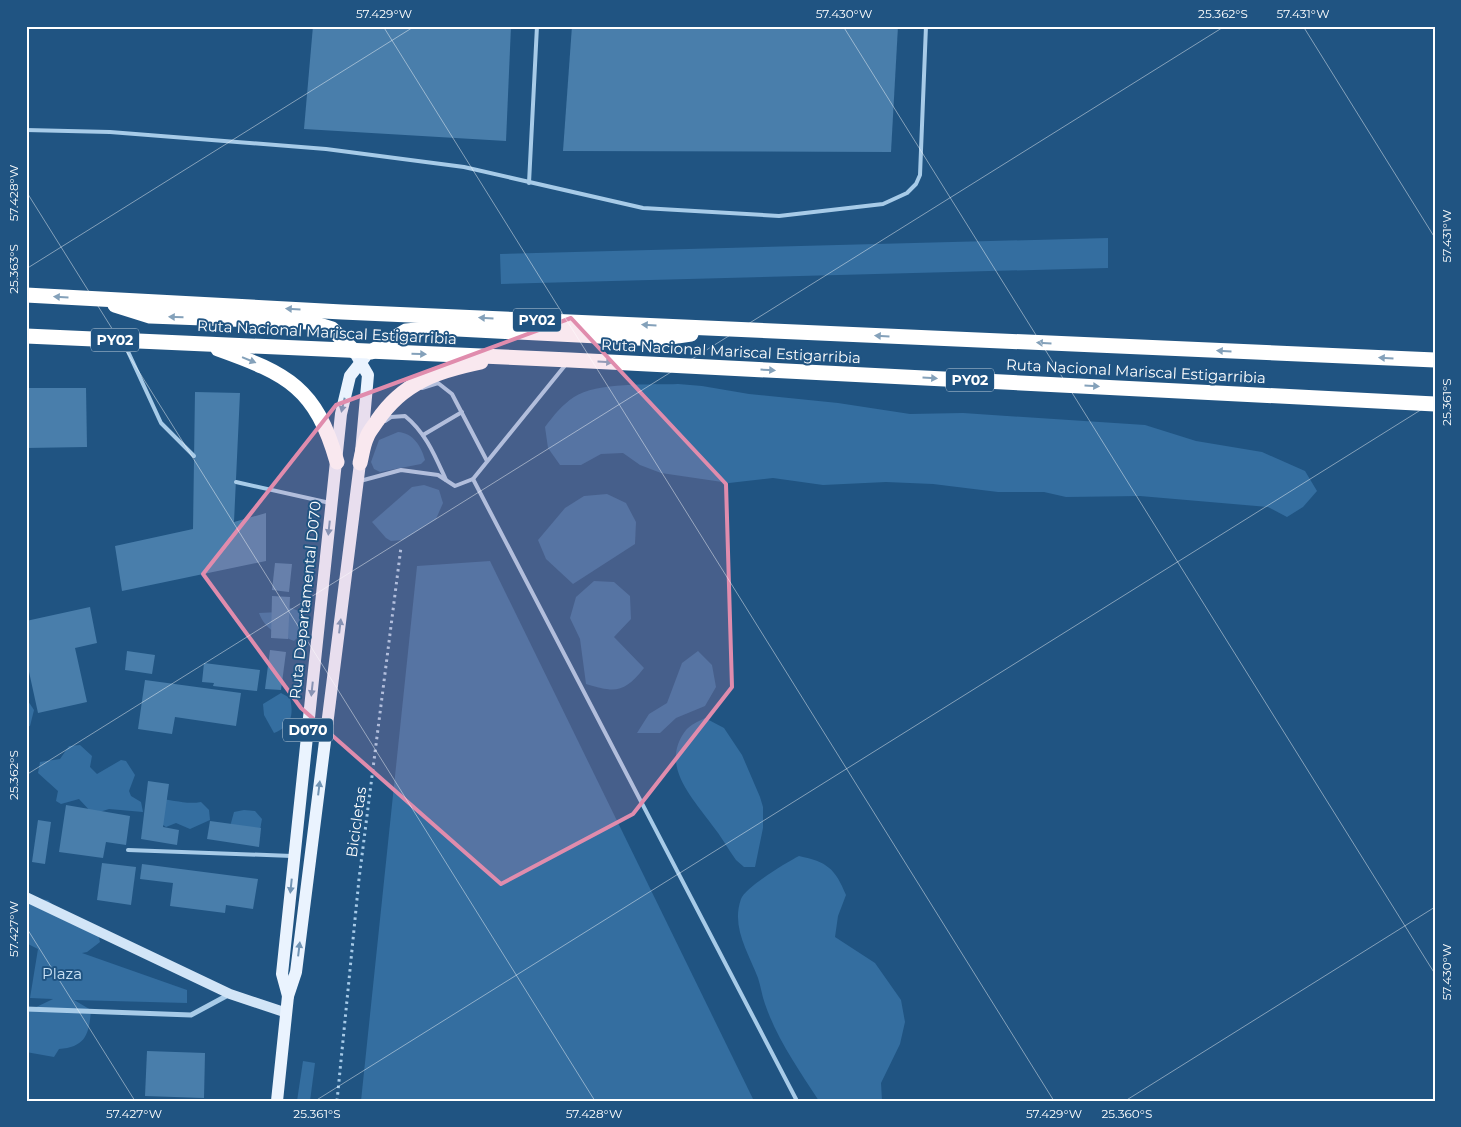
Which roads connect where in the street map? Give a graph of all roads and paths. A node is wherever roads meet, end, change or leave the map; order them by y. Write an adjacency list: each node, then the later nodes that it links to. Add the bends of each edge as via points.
1 (537, 26): 4 (lane)
2 (926, 26): 4 (lane, via 920,175 916,184 883,204 779,216 643,208)
3 (26, 130): 4 (lane, via 110,132 326,149 464,167)
4 (529, 183)
5 (26, 295): 6 (highway, Ruta Nacional Mariscal Estigarribia / PY02, one-way to 5)
6 (97, 299): 7 (highway, Ruta Nacional Mariscal Estigarribia / PY02, one-way to 6); 11 (highway, one-way to 6, via 332,329 309,322 150,316)
7 (732, 329): 11 (highway, via 657,339 438,328 406,331); 14 (highway, Ruta Nacional Mariscal Estigarribia / PY02, one-way to 7)
8 (26, 336): 9 (highway, Ruta Nacional Mariscal Estigarribia / PY02)
9 (123, 340): 10 (highway, Ruta Nacional Mariscal Estigarribia / PY02); 20 (lane, via 161,423)
10 (203, 344): 11 (highway, Ruta Nacional Mariscal Estigarribia / PY02); 22 (highway, one-way to 22, via 287,379 319,414)
11 (362, 354): 12 (highway, Ruta Nacional Mariscal Estigarribia / PY02, one-way to 12); 22 (main road, Ruta Departamental D070 / D070, one-way to 22, via 350,376 341,414); 23 (main road, D070, via 368,375)
12 (504, 357): 13 (highway, Ruta Nacional Mariscal Estigarribia / PY02); 16 (highway, via 452,368 424,378 403,392)
13 (570, 360): 15 (highway, Ruta Nacional Mariscal Estigarribia / PY02, one-way to 15); 21 (lane)
14 (1435, 360)
15 (1435, 404)
16 (383, 412): 17 (lane, via 418,390 438,383 452,394); 19 (highway)
17 (462, 412): 18 (lane); 21 (lane)
18 (423, 435): 19 (lane, via 405,416 390,417); 25 (lane)
19 (367, 436): 23 (highway)
20 (194, 456)
21 (487, 461): 24 (lane)
22 (337, 462): 28 (main road, Ruta Departamental D070 / D070)
23 (360, 463): 27 (main road, D070)
24 (473, 479): 25 (lane, via 455,486); 39 (lane)
25 (446, 480): 27 (lane, via 438,475 401,470)
26 (236, 482): 28 (lane)
27 (358, 482): 34 (main road, Ruta Departamental D070 / D070, one-way to 27, via 296,972)
28 (332, 504): 31 (main road, Ruta Departamental D070 / D070, one-way to 31)
29 (401, 547): 38 (path, Bicicletas, via 359,879)
30 (128, 850): 31 (lane)
31 (294, 857): 34 (main road, Ruta Departamental D070 / D070, one-way to 34, via 282,974)
32 (26, 897): 33 (street)
33 (230, 994): 35 (street, via 191,1015); 36 (street)
34 (288, 996): 36 (main road, Ruta Departamental D070 / D070)
35 (26, 1009)
36 (287, 1014): 37 (main road, Ruta Departamental D070 / D070)
37 (277, 1101)
38 (337, 1101)
39 (796, 1101)

